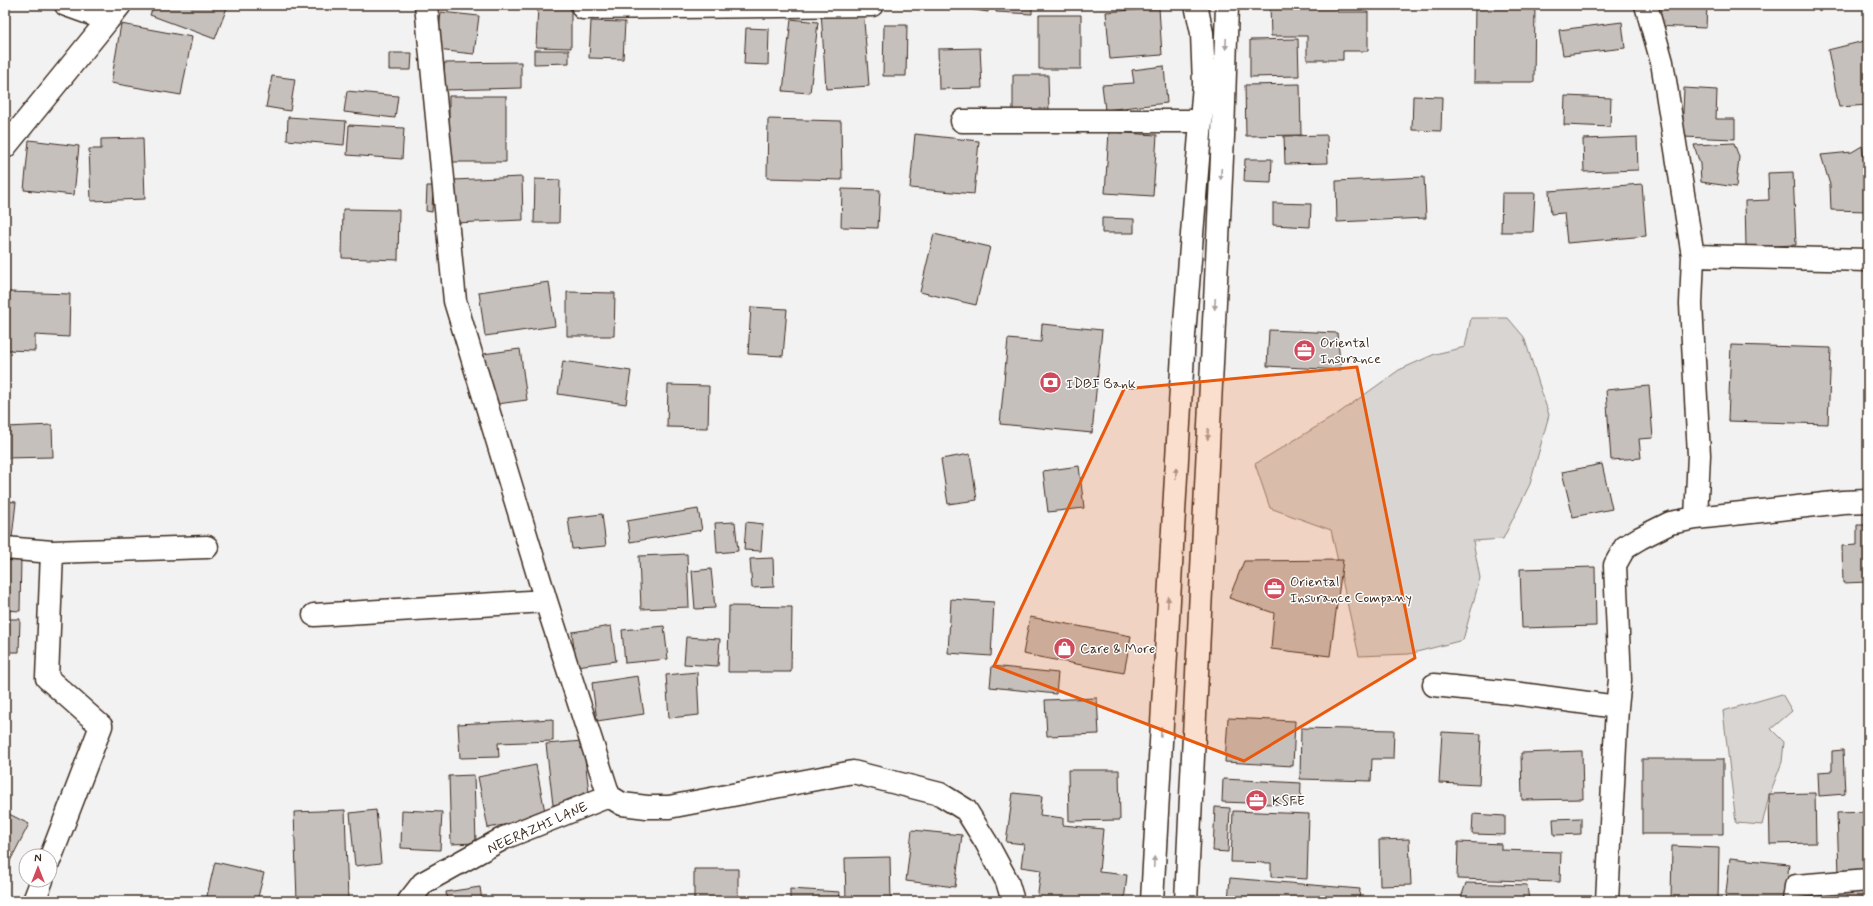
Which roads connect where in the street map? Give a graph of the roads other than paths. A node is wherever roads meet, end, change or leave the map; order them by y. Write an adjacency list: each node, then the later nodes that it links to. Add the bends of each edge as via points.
1 (66, 5): 8 (street)
2 (426, 5): 19 (street, via 455,301)
3 (872, 5): 7 (street)
4 (1196, 5): 10 (street, via 1202,33 1204,76)
5 (1227, 5): 31 (street, one-way to 31)
6 (1646, 5): 12 (street, via 1662,62)
7 (583, 8)
8 (114, 13): 11 (street)
9 (962, 121): 10 (street)
10 (1200, 121): 30 (street, one-way to 10, via 1184,335)
11 (5, 147)
12 (1693, 256): 13 (street); 15 (street, via 1691,304 1699,455)
13 (1868, 260)
14 (1868, 501): 15 (street)
15 (1696, 518): 22 (street, via 1670,523 1640,538 1625,547 1615,565 1620,680)
16 (207, 547): 18 (street)
17 (5, 548): 18 (street)
18 (52, 552): 24 (street, via 47,678 101,726)
19 (546, 601): 20 (street); 23 (street)
20 (314, 615)
21 (1434, 685): 22 (street)
22 (1616, 707): 32 (street)
23 (609, 796): 28 (street, NEERAZHI LANE, via 504,838 423,883); 29 (street, via 622,804 669,807 853,772 940,794 966,810 1007,882)
24 (54, 848)
25 (1868, 880): 33 (street, via 1796,886)
26 (39, 888): 27 (street)
27 (34, 901)
28 (409, 901)
29 (1012, 901)
30 (1152, 901)
31 (1186, 901)
32 (1607, 901)
33 (1794, 901)

